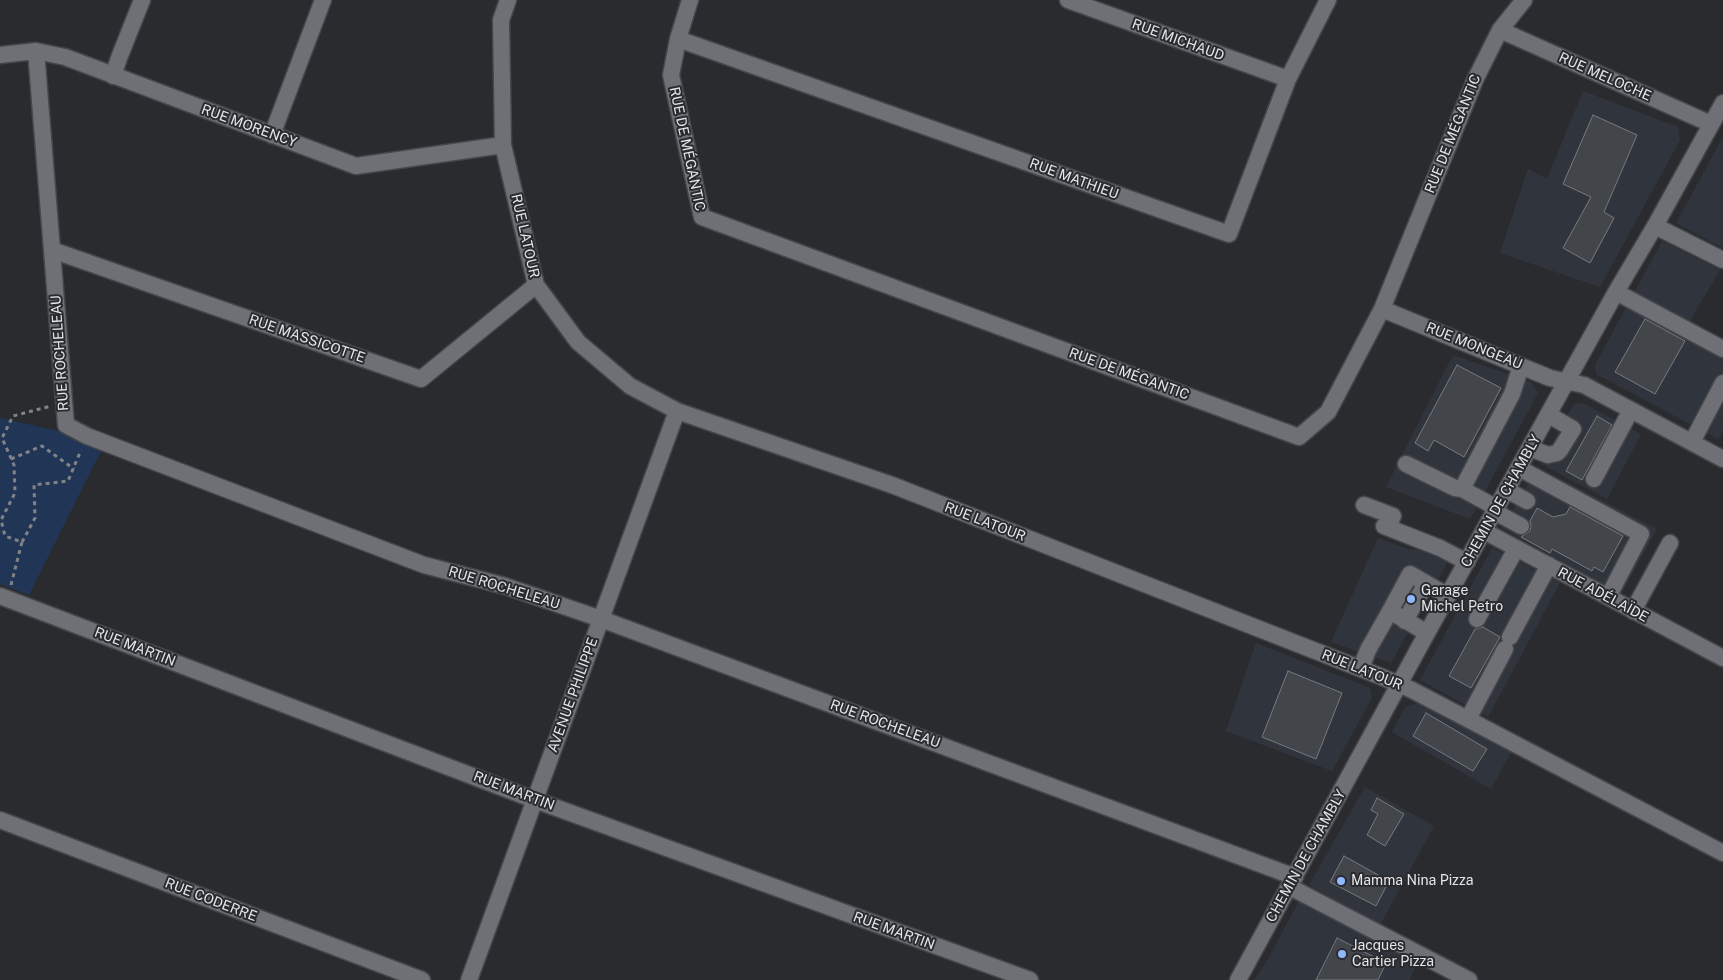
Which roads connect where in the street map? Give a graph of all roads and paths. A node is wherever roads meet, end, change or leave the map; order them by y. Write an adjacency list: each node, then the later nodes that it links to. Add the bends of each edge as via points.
1 (142, 0): 12 (street)
2 (323, 0): 16 (street)
3 (508, 0): 17 (street, RUE LATOUR, via 501,20)
4 (690, 0): 9 (street, RUE DE MÉGANTIC)
5 (1068, 0): 13 (street, RUE MICHAUD)
6 (1328, 0): 13 (street, RUE MATHIEU)
7 (1524, 0): 8 (street, RUE DE MÉGANTIC)
8 (1500, 30): 15 (street, RUE MELOCHE); 23 (street, RUE DE MÉGANTIC, via 1475,80)
9 (678, 39): 13 (street, RUE MATHIEU, via 1229,234); 23 (street, RUE DE MÉGANTIC, via 672,75 702,217 1299,437 1328,412)
10 (36, 51): 11 (street, RUE MORENCY); 12 (street, RUE MORENCY, via 65,57); 19 (street, RUE ROCHELEAU)
11 (0, 55)
12 (113, 76): 16 (street, RUE MORENCY)
13 (1288, 79)
14 (1723, 103): 15 (street, CHEMIN DE CHAMBLY)
15 (1711, 124): 18 (street, CHEMIN DE CHAMBLY)
16 (272, 135): 17 (street, RUE MORENCY, via 356,166)
17 (503, 145): 21 (street, RUE LATOUR)
18 (1655, 226): 20 (street); 22 (street, CHEMIN DE CHAMBLY)
19 (52, 250): 21 (street, RUE MASSICOTTE, via 421,379); 28 (street, RUE ROCHELEAU)
20 (1723, 260)
21 (536, 285): 29 (street, RUE LATOUR, via 578,342 630,386)
22 (1616, 292): 24 (street); 26 (street, CHEMIN DE CHAMBLY)
23 (1382, 308): 25 (street, RUE MONGEAU)
24 (1723, 349)
25 (1521, 366): 26 (street, RUE MONGEAU); 41 (street, via 1512,394)
26 (1567, 381): 30 (street, RUE MONGEAU, via 1584,384); 31 (street, CHEMIN DE CHAMBLY)
27 (1723, 383): 32 (street)
28 (64, 402): 35 (path, via 13,416 2,438); 59 (street, RUE ROCHELEAU, via 66,425 87,436 424,565 506,586)
29 (677, 410): 59 (street, AVENUE PHILIPPE); 64 (street, RUE LATOUR, via 892,485)
30 (1631, 410): 32 (street, RUE MONGEAU); 40 (street)
31 (1548, 415): 33 (street, CHEMIN DE CHAMBLY); 33 (street, via 1572,429 1557,453 1548,455)
32 (1692, 442): 36 (street, RUE MONGEAU)
33 (1530, 448): 38 (street, CHEMIN DE CHAMBLY)
34 (81, 450): 39 (path)
35 (11, 459): 39 (path, via 42,446); 48 (path, via 15,493 2,520 5,536)
36 (1723, 459)
37 (1406, 464): 41 (street)
38 (1519, 468): 42 (street, CHEMIN DE CHAMBLY); 56 (street, via 1641,534)
39 (74, 469): 48 (path, via 68,481 34,485 35,518)
40 (1594, 479)
41 (1462, 489): 45 (street)
42 (1507, 490): 43 (street); 45 (street, CHEMIN DE CHAMBLY)
43 (1528, 501)
44 (1364, 505): 51 (street, via 1393,516 1389,528)
45 (1496, 510): 46 (street); 47 (street, CHEMIN DE CHAMBLY)
46 (1521, 526)
47 (1484, 531): 50 (street, RUE ADÉLAÏDE); 51 (street, CHEMIN DE CHAMBLY)
48 (22, 542): 54 (path)
49 (1670, 543): 58 (street)
50 (1516, 549): 52 (street, RUE ADÉLAÏDE); 60 (street)
51 (1467, 562): 55 (street, CHEMIN DE CHAMBLY)
52 (1548, 565): 56 (street, RUE ADÉLAÏDE); 66 (street)
53 (1426, 583): 55 (street); 57 (street, via 1410,574); 61 (street)
54 (5, 592): 67 (street, RUE MARTIN)
55 (1448, 596): 62 (street, CHEMIN DE CHAMBLY)
56 (1608, 597): 58 (street, RUE ADÉLAÏDE)
57 (1390, 611): 61 (street); 64 (street)
58 (1633, 611): 63 (street, RUE ADÉLAÏDE)
59 (601, 619): 67 (street, AVENUE PHILIPPE); 70 (street, RUE ROCHELEAU)
60 (1477, 619)
61 (1405, 620): 62 (street)
62 (1427, 633): 65 (street, CHEMIN DE CHAMBLY)
63 (1723, 658)
64 (1361, 668): 65 (street, RUE LATOUR)
65 (1400, 684): 66 (street, RUE LATOUR); 70 (street, CHEMIN DE CHAMBLY)
66 (1468, 719): 69 (street, RUE LATOUR)
67 (535, 800): 72 (street, AVENUE PHILIPPE); 73 (street, RUE MARTIN)
68 (0, 820): 71 (street, RUE CODERRE)
69 (1723, 853)
70 (1292, 882): 74 (street, CHEMIN DE CHAMBLY); 75 (street, RUE ROCHELEAU)
71 (422, 980)
72 (469, 980)
73 (1030, 980)
74 (1238, 980)
75 (1469, 980)

